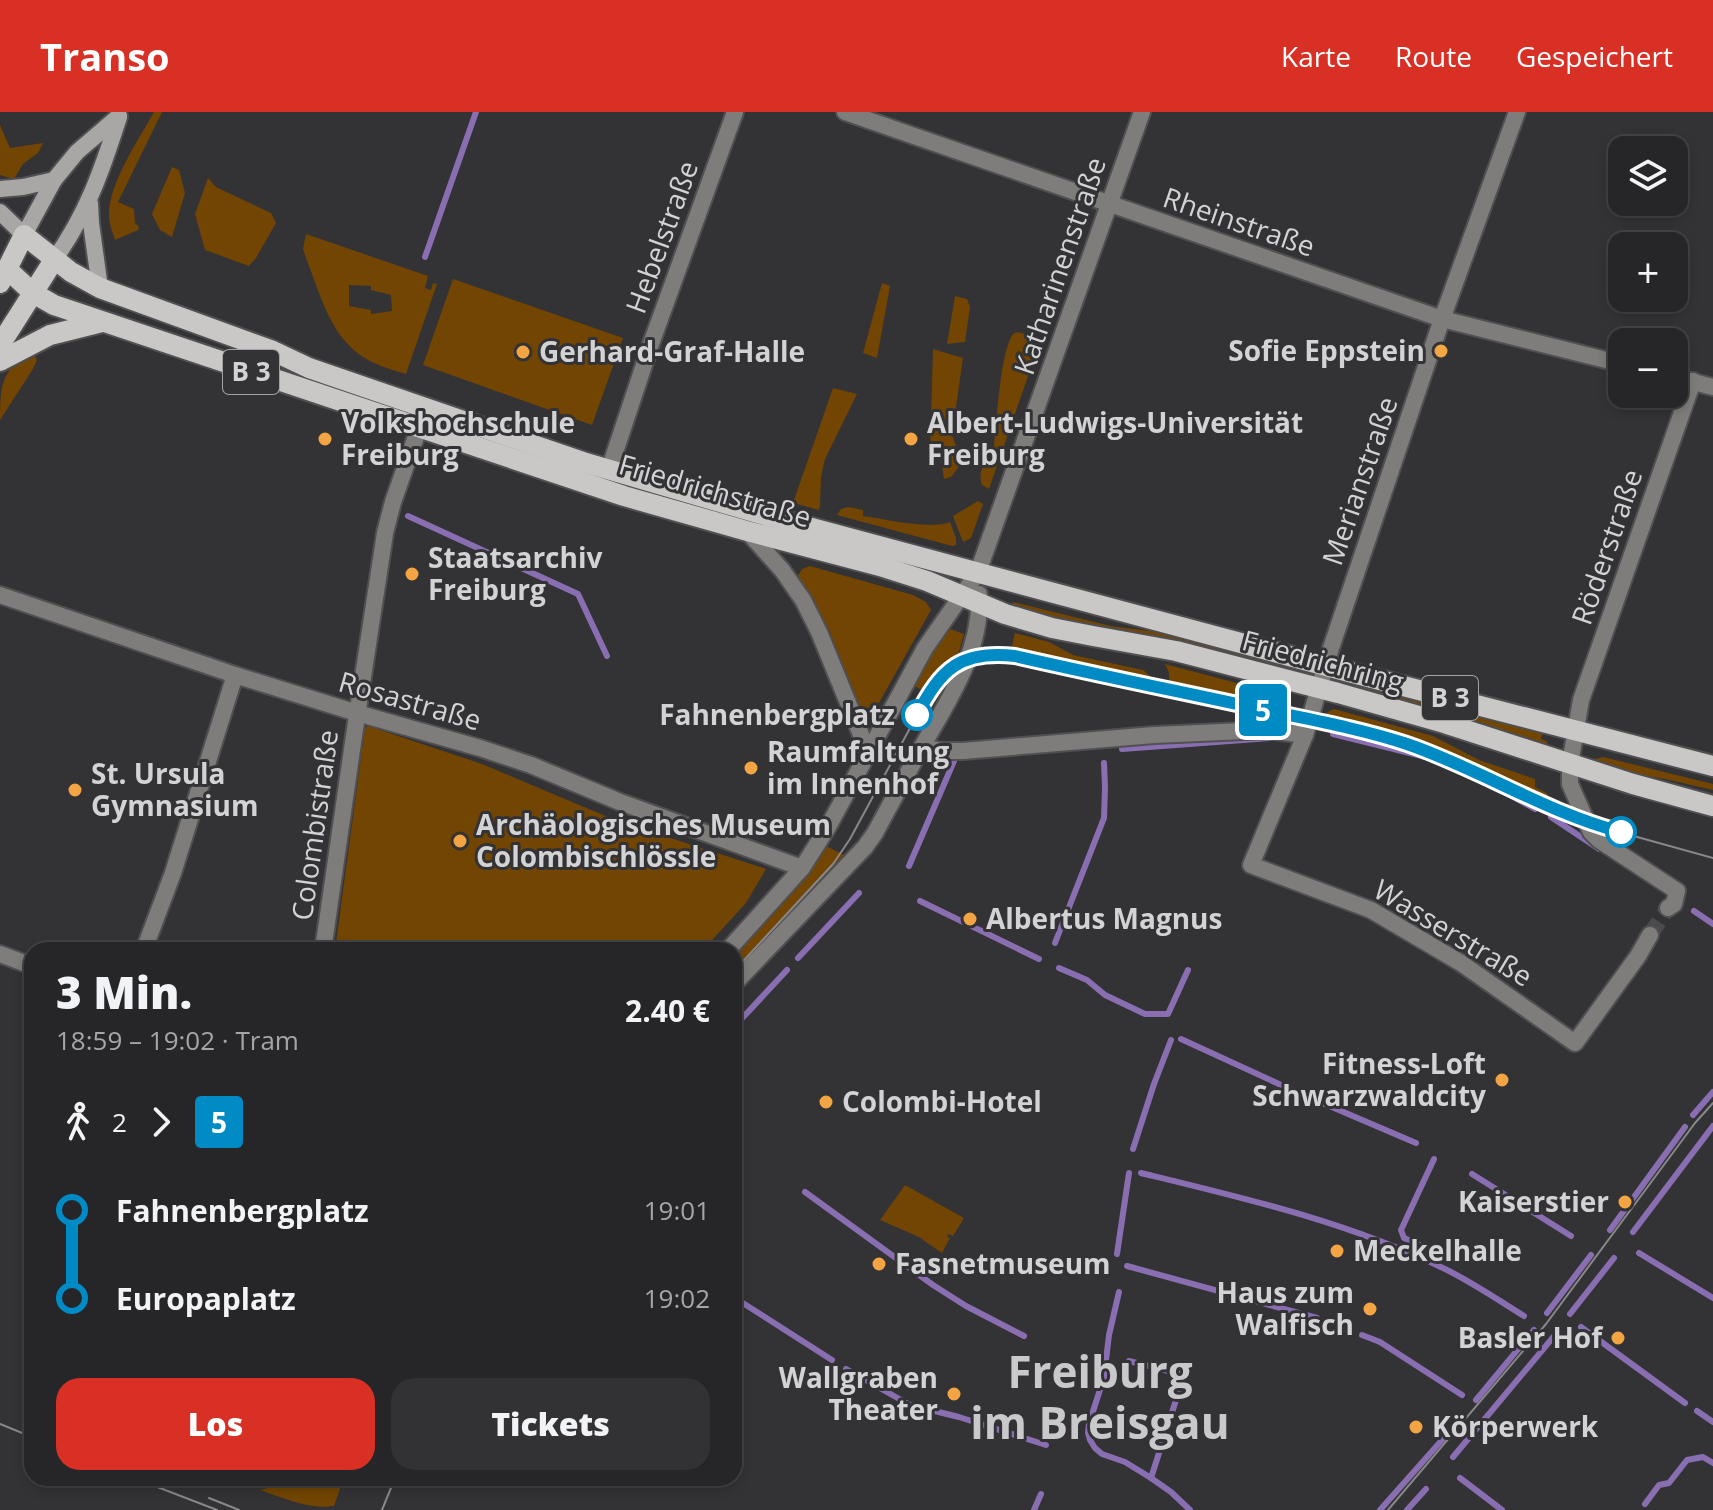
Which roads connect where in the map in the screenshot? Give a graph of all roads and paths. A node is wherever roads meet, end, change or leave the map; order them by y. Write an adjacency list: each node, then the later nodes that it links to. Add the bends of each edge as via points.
1 (735, 112): 25 (street, Hebelstraße)
2 (845, 112): 9 (street, Rheinstraße)
3 (1142, 112): 9 (street, Katharinenstraße)
4 (1517, 112): 16 (street, Merianstraße)
5 (121, 114): 6 (main road); 8 (main road)
6 (54, 180): 7 (main road); 11 (main road)
7 (0, 189)
8 (90, 202): 12 (main road); 14 (main road)
9 (1109, 205): 16 (street, Rheinstraße); 27 (street, Katharinenstraße)
10 (0, 212): 11 (main road)
11 (24, 235): 12 (main road, B 3); 13 (main road)
12 (54, 260): 14 (main road, Friedrichstraße / B 3); 15 (main road)
13 (2, 271): 15 (main road, Friedrichstraße)
14 (100, 288): 25 (main road, Friedrichstraße / B 3, via 309,368)
15 (33, 293): 17 (main road, Friedrichstraße); 18 (main road)
16 (1442, 319): 19 (street, Rheinstraße); 30 (street, Merianstraße)
17 (102, 322): 20 (main road, via 50,335); 24 (main road, Friedrichstraße / B 3)
18 (0, 345)
19 (1608, 360)
20 (0, 361)
21 (1688, 380): 22 (street)
22 (1693, 381): 23 (street); 34 (street, Röderstraße)
23 (1713, 387)
24 (419, 428): 26 (main road, Friedrichstraße / B 3); 33 (street, Colombistraße, via 385,533)
25 (609, 470): 27 (main road, Friedrichstraße / B 3)
26 (747, 531): 29 (main road, Friedrichstraße / B 3, via 880,566); 37 (street, via 803,600)
27 (978, 572): 29 (street); 30 (main road, Friedrichring / B 3)
28 (0, 595): 31 (street, Rosastraße)
29 (971, 600): 32 (main road, Friedrichring / B 3, via 1052,628 1176,651); 36 (street, via 969,659); 37 (street, via 925,648)
30 (1326, 665): 32 (street, Merianstraße); 34 (main road, Friedrichring / B 3)
31 (235, 675): 33 (street, Rosastraße); 45 (street)
32 (1319, 688): 35 (street, Merianstraße); 38 (main road, Friedrichring / B 3)
33 (357, 713): 42 (street, Rosastraße, via 518,761); 46 (street, Colombistraße)
34 (1574, 731): 38 (street, Röderstraße); 39 (main road, Friedrichring / B 3)
35 (1305, 735): 36 (street, via 1267,730 1015,748); 41 (street, Merianstraße)
36 (922, 747): 50 (street, via 865,847)
37 (867, 754): 42 (street)
38 (1570, 764): 40 (main road, Friedrichring / B 3); 43 (street, Röderstraße, via 1570,784 1591,832 1677,891)
39 (1713, 766)
40 (1713, 806)
41 (1251, 865): 44 (street, Wasserstraße, via 1371,910 1461,963 1575,1043)
42 (802, 868): 47 (street)
43 (1668, 908)
44 (1650, 935)
45 (147, 942)
46 (324, 942)
47 (735, 942)
48 (0, 954): 49 (street)
49 (24, 963)
50 (742, 976)

